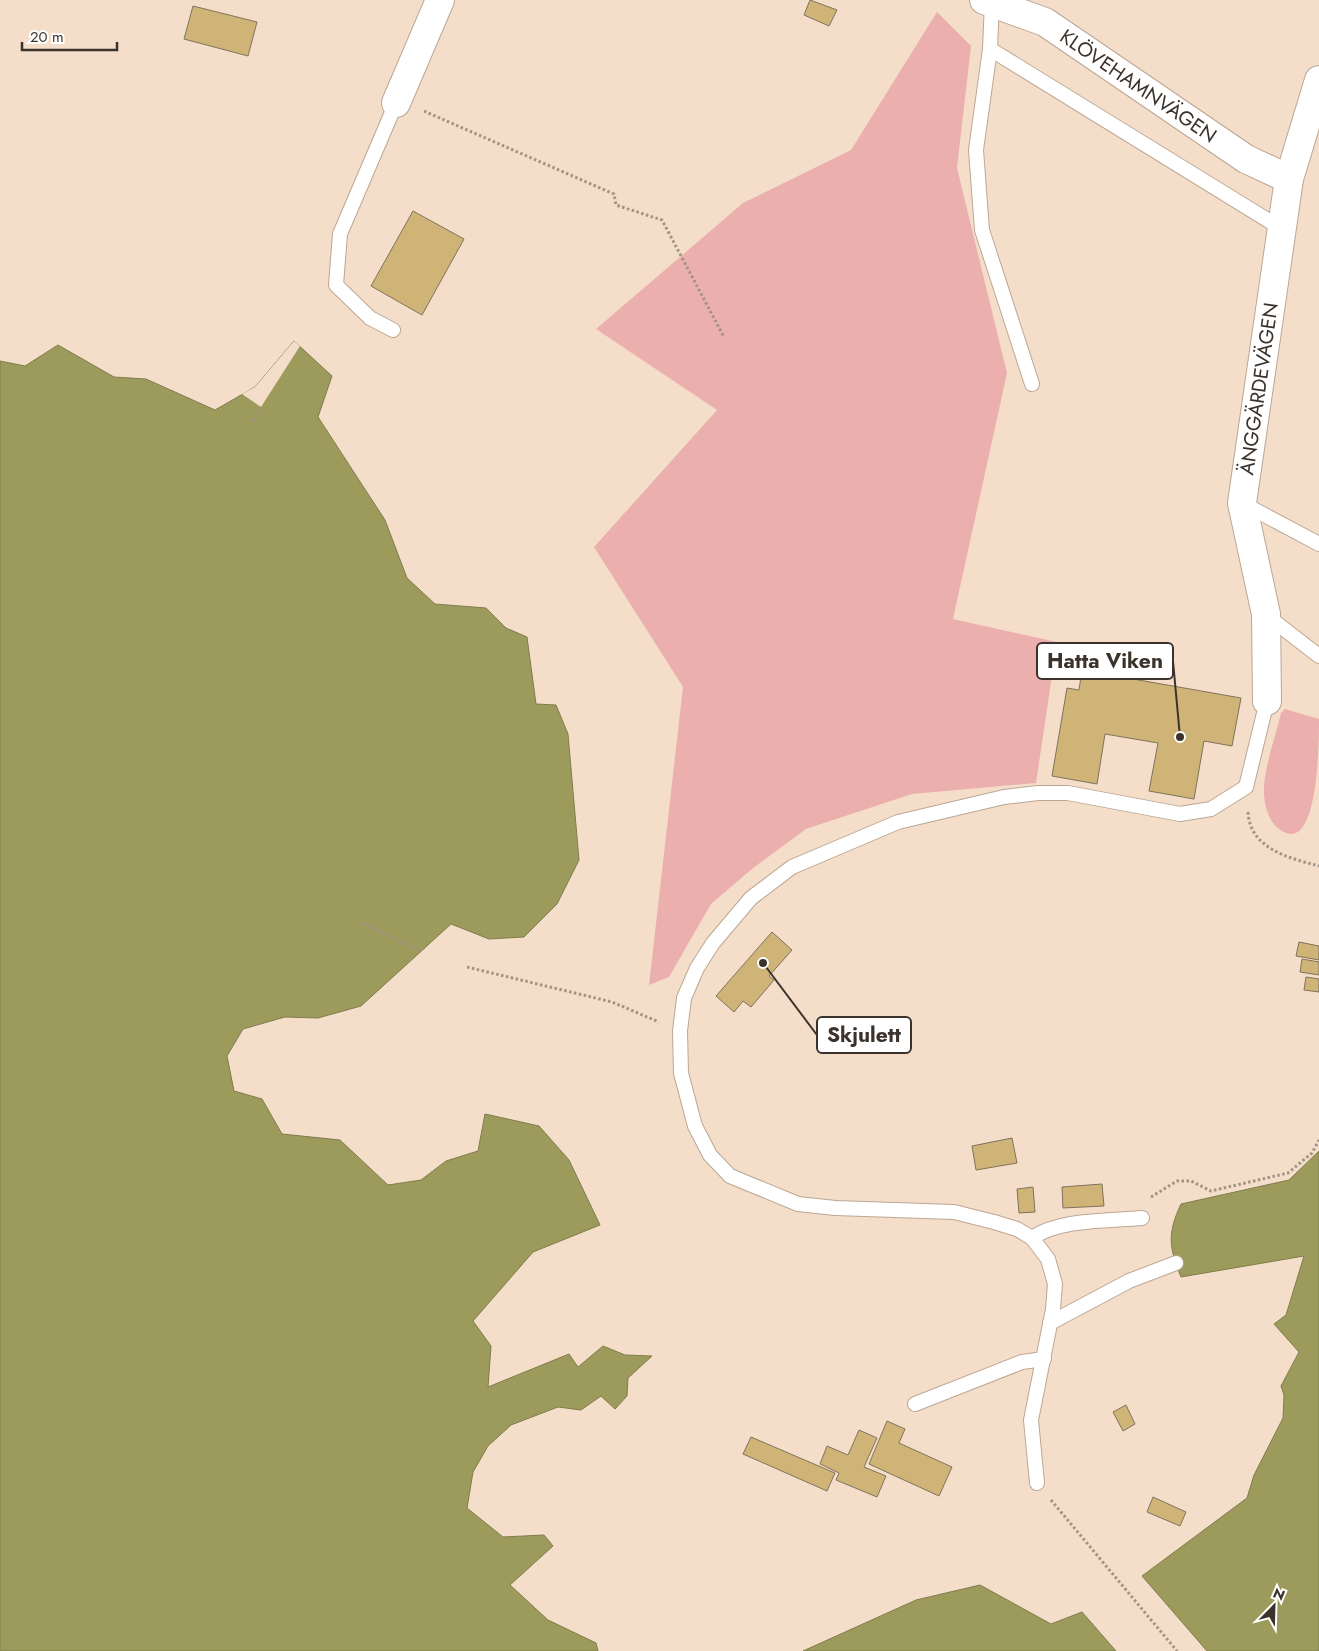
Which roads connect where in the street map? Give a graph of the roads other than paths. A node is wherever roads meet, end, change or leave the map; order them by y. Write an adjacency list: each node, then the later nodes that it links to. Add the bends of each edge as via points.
1 (440, 0): 5 (street)
2 (988, 1): 3 (lane); 6 (street, KLÖVEHAMNVÄGEN, via 1045,22 1246,159)
3 (990, 49): 7 (lane); 9 (lane, via 976,150 982,230)
4 (1319, 80): 6 (street, ÄNGGÄRDEVÄGEN)
5 (397, 102): 8 (lane, via 340,234 336,285 370,318)
6 (1289, 178): 7 (street, ÄNGGÄRDEVÄGEN)
7 (1282, 230): 10 (street, ÄNGGÄRDEVÄGEN)
8 (393, 330)
9 (1032, 384)
10 (1242, 503): 11 (lane); 12 (street, ÄNGGÄRDEVÄGEN)
11 (1319, 544)
12 (1266, 614): 13 (lane); 14 (street, ÄNGGÄRDEVÄGEN)
13 (1319, 656)
14 (1267, 701): 16 (lane, via 1246,787 1211,808 1180,814 1068,793 1004,797 898,822 792,867 751,898 713,943 697,968 684,998 680,1031 681,1073 695,1126 710,1155 730,1176 798,1204 954,1212 1010,1227)
15 (1142, 1218): 16 (lane, via 1060,1226)
16 (1032, 1238): 18 (lane, via 1048,1259 1054,1284)
17 (1176, 1263): 18 (lane, via 1129,1282)
18 (1050, 1323): 19 (lane)
19 (1044, 1359): 20 (lane, via 1022,1362); 21 (lane, via 1031,1420)
20 (915, 1404)
21 (1036, 1483)

